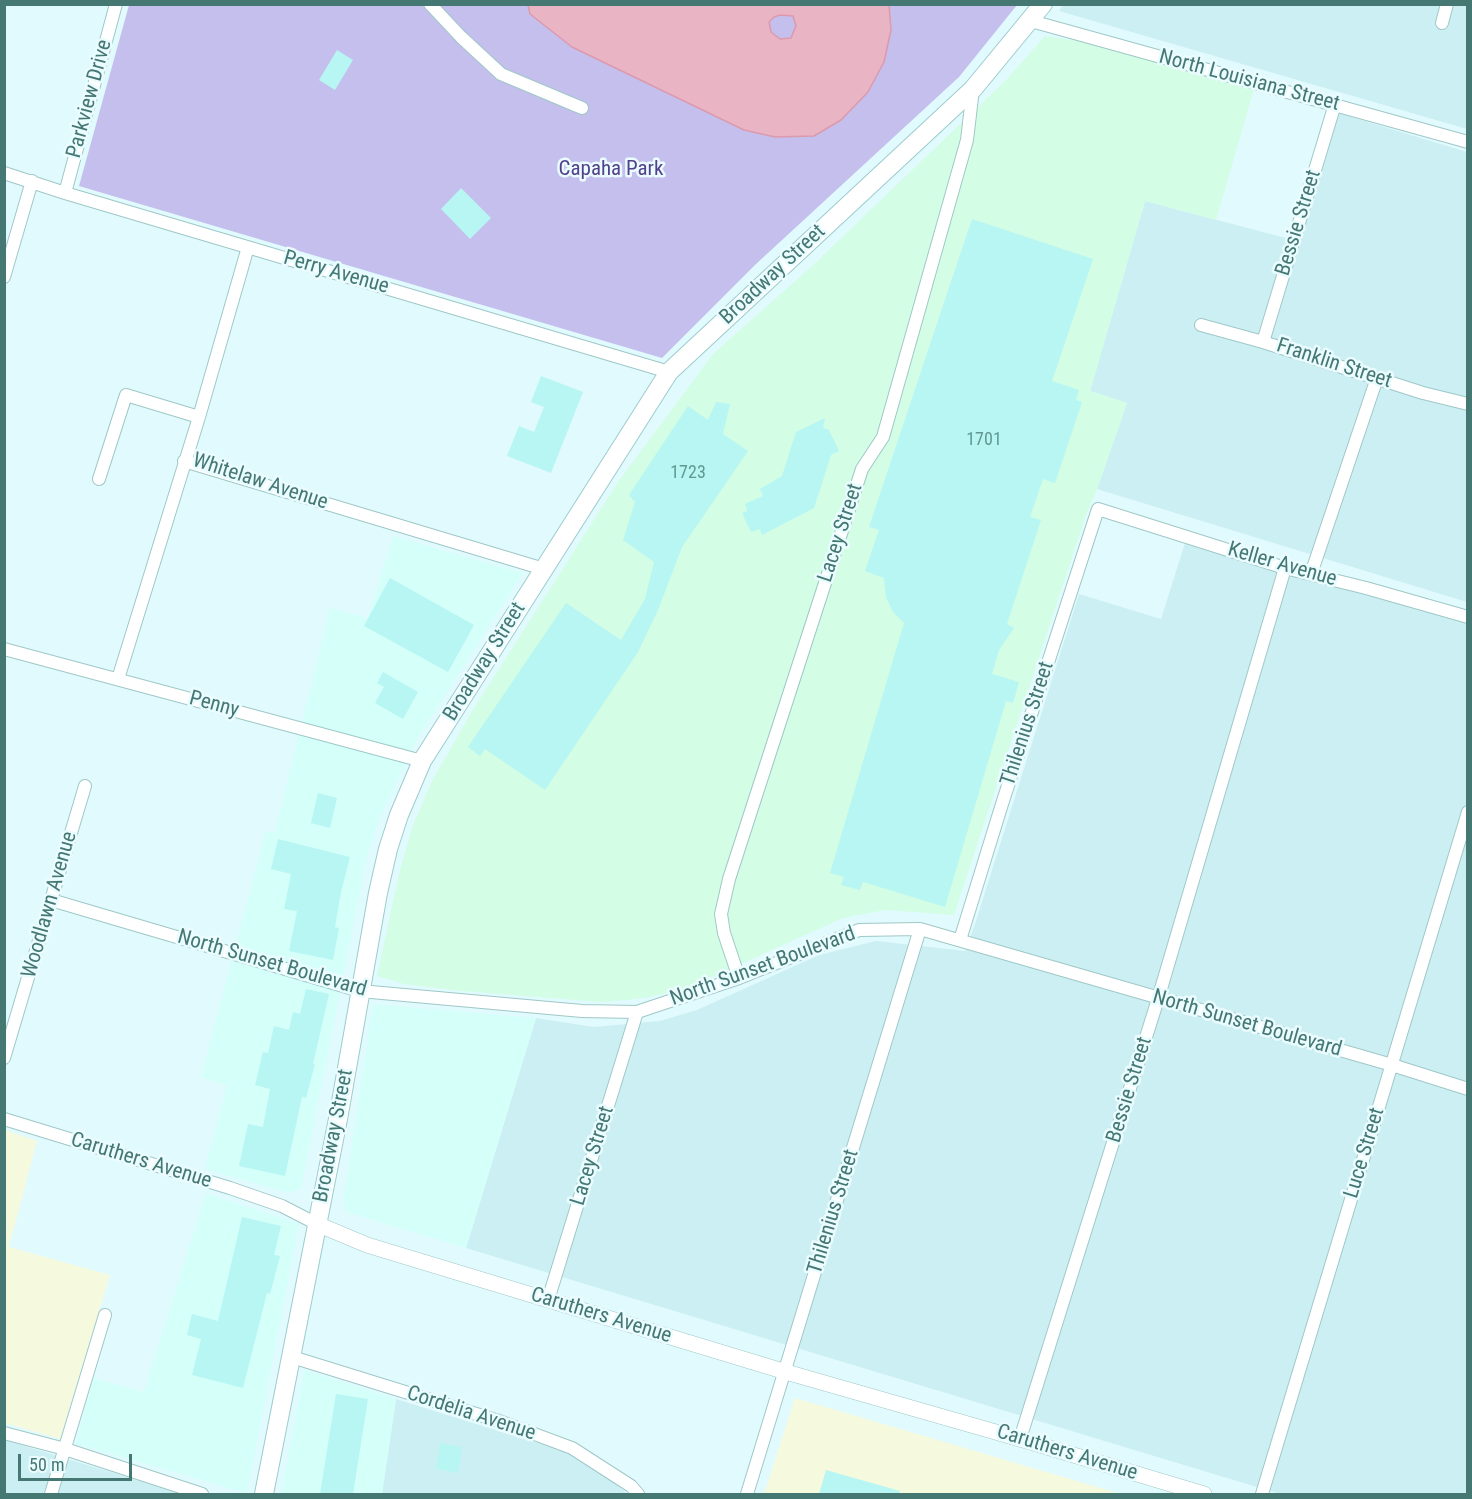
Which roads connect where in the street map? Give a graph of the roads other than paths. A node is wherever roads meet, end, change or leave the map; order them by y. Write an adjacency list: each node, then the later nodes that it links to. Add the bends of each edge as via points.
1 (116, 4): 13 (street, Parkview Drive)
2 (430, 4): 9 (street, via 501,74)
3 (1043, 4): 5 (main road, Broadway Street)
4 (1447, 4): 6 (street)
5 (1031, 21): 7 (main road, Broadway Street); 8 (street, North Louisiana Street)
6 (1442, 23)
7 (973, 89): 18 (main road, Broadway Street); 37 (street, Lacey Street, via 967,140 883,437 862,469 729,879 721,914)
8 (1335, 104): 10 (street, North Louisiana Street); 17 (street, Bessie Street)
9 (582, 108)
10 (1467, 142)
11 (4, 173): 12 (street, Perry Avenue)
12 (32, 181): 13 (street, Perry Avenue); 15 (street)
13 (65, 193): 14 (street, Perry Avenue)
14 (248, 248): 18 (street, Perry Avenue); 21 (street, Whitelaw Avenue)
15 (4, 278)
16 (1201, 325): 17 (street, Franklin Street)
17 (1263, 342): 19 (street, Franklin Street)
18 (669, 372): 26 (main road, Broadway Street)
19 (1377, 378): 20 (street, Franklin Street); 27 (street)
20 (1467, 404)
21 (199, 417): 22 (street, Whitelaw Avenue); 23 (street, via 126,395)
22 (184, 461): 26 (street, Whitelaw Avenue); 30 (street)
23 (99, 479)
24 (1098, 509): 25 (street, Keller Avenue); 36 (street, Thilenius Street)
25 (1286, 568): 27 (street, Keller Avenue); 39 (street, Bessie Street)
26 (544, 569): 31 (main road, Broadway Street)
27 (1311, 574): 28 (street, Keller Avenue)
28 (1467, 617)
29 (4, 649): 30 (street, Penny)
30 (118, 679): 31 (street, Penny)
31 (422, 761): 38 (main road, Broadway Street, via 388,849)
32 (85, 786): 34 (street, Woodlawn Avenue)
33 (1467, 812): 42 (street, Luce Street)
34 (51, 900): 38 (street, North Sunset Boulevard); 41 (street, Woodlawn Avenue)
35 (920, 929): 36 (street, North Sunset Boulevard); 37 (street, North Sunset Boulevard, via 859,930); 49 (street, Thilenius Street)
36 (960, 940): 39 (street, North Sunset Boulevard)
37 (739, 978): 40 (street, North Sunset Boulevard)
38 (360, 991): 40 (street, North Sunset Boulevard, via 582,1011); 45 (main road, Broadway Street)
39 (1158, 999): 42 (street, North Sunset Boulevard); 51 (street, Bessie Street)
40 (637, 1012): 46 (street, Lacey Street)
41 (4, 1058)
42 (1392, 1065): 43 (street, North Sunset Boulevard); 59 (street, Luce Street)
43 (1467, 1089)
44 (4, 1119): 45 (street, Caruthers Avenue, via 230,1188 282,1206)
45 (317, 1224): 46 (street, Caruthers Avenue, via 367,1245); 48 (main road, Broadway Street)
46 (548, 1300): 49 (street, Caruthers Avenue)
47 (105, 1316): 52 (street)
48 (292, 1357): 55 (main road, Broadway Street); 56 (street, Cordelia Avenue, via 502,1422 572,1448)
49 (786, 1372): 51 (street, Caruthers Avenue); 57 (street, Thilenius Street)
50 (4, 1432): 52 (street)
51 (1020, 1439): 58 (street, Caruthers Avenue)
52 (65, 1449): 53 (street); 54 (street)
53 (51, 1494)
54 (202, 1494)
55 (264, 1494)
56 (639, 1494)
57 (747, 1494)
58 (1204, 1494)
59 (1262, 1494)

